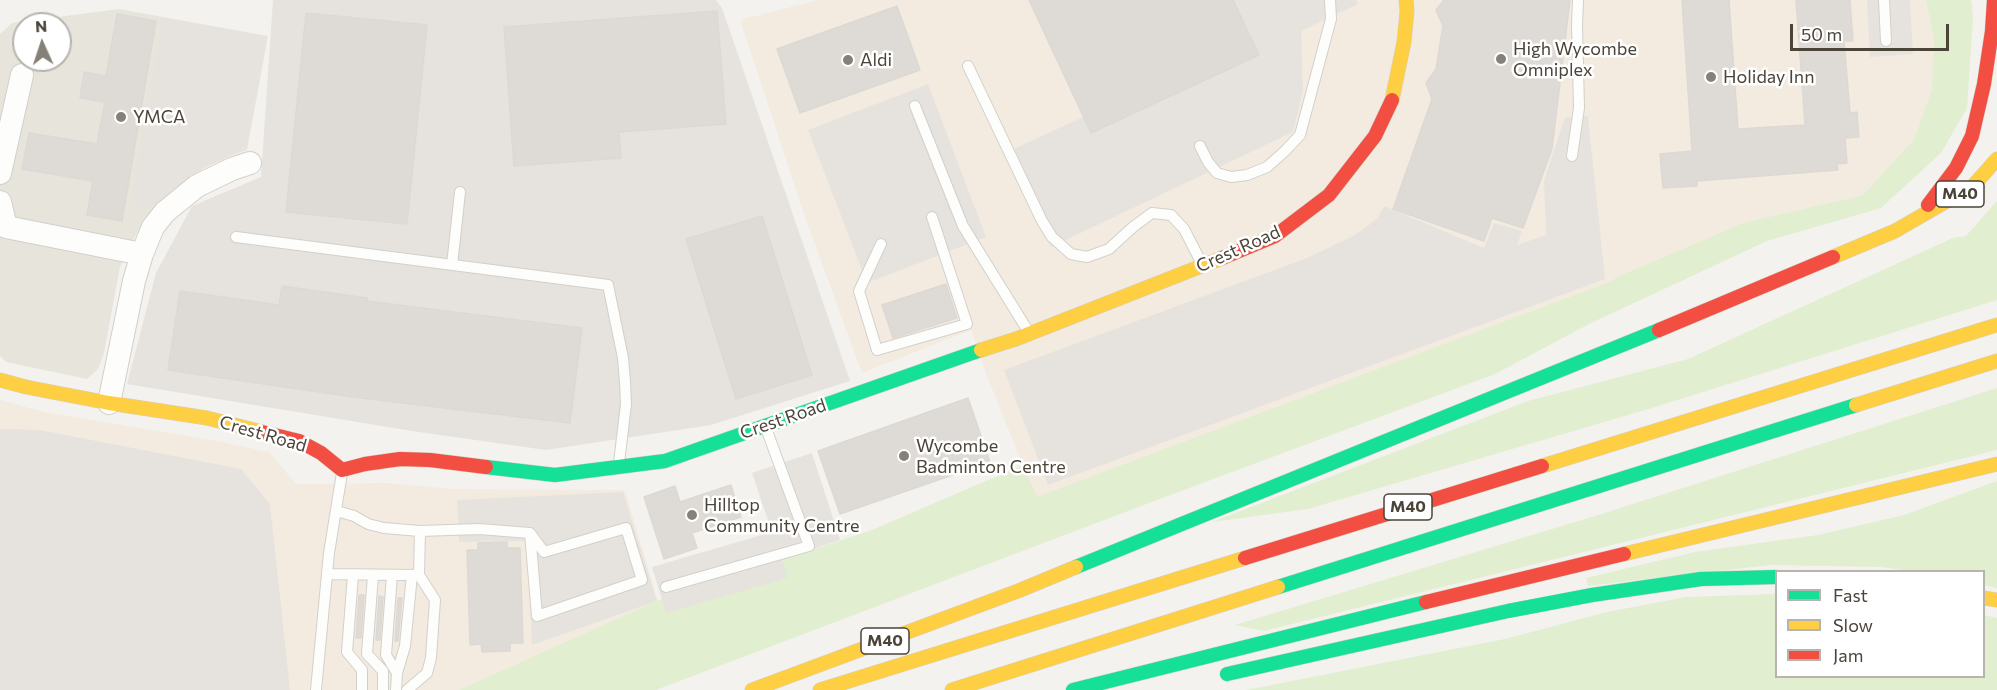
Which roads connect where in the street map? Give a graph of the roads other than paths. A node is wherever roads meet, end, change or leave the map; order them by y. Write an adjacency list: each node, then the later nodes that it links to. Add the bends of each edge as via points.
1 (1330, 0): 10 (lane, via 1331,19 1300,135 1267,167 1231,177 1217,173)
2 (1406, 0): 23 (main road, Crest Road, via 1404,42 1393,97 1375,136 1329,195 1275,236)
3 (1578, 0): 11 (lane, via 1579,108)
4 (1884, 0): 6 (lane)
5 (1994, 0): 18 (main road, M40, via 1984,84 1972,136 1956,168)
6 (1886, 41)
7 (968, 66): 23 (lane, via 1042,221 1052,237 1071,254 1087,257 1109,249 1152,213 1172,215)
8 (22, 75): 14 (street)
9 (915, 106): 25 (lane, via 963,226)
10 (1200, 146)
11 (1572, 156)
12 (1997, 159): 18 (main road, M40, via 1973,186)
13 (250, 163): 21 (street, via 197,186 165,212 153,227)
14 (0, 173)
15 (460, 192): 22 (lane)
16 (0, 202): 21 (street, via 6,227)
17 (932, 217): 20 (lane, via 966,324 877,350 859,291)
18 (1916, 220): 50 (main road, M40, via 1018,591)
19 (236, 237): 22 (lane)
20 (881, 244)
21 (142, 254): 28 (street)
22 (452, 265): 31 (lane, via 608,285 625,382)
23 (1203, 265): 25 (main road, Crest Road)
24 (1997, 325): 51 (main road, M40)
25 (1030, 334): 29 (main road, Crest Road)
26 (1997, 361): 52 (main road, M40)
27 (0, 380): 28 (main road, Crest Road)
28 (109, 403): 32 (main road, Crest Road, via 207,418 299,441)
29 (765, 425): 31 (main road, Crest Road, via 665,461); 42 (lane, via 809,546)
30 (1997, 464): 53 (main road)
31 (619, 467): 32 (main road, Crest Road, via 555,475 400,459)
32 (342, 470): 33 (lane)
33 (337, 511): 34 (lane, via 384,528); 36 (lane)
34 (420, 531): 35 (lane, via 479,529); 40 (lane)
35 (531, 533): 35 (lane, via 544,552 626,528 642,580 537,616)
36 (328, 574): 37 (lane); 45 (lane)
37 (353, 574): 38 (lane); 46 (lane, via 347,652 362,670)
38 (373, 575): 39 (lane); 47 (lane, via 367,654 383,670)
39 (393, 575): 40 (lane); 43 (lane, via 386,656)
40 (415, 575): 43 (lane); 49 (lane, via 435,600 431,658 427,673)
41 (1775, 577): 44 (main road, via 1701,579 1592,596)
42 (666, 587)
43 (397, 673): 48 (lane)
44 (1210, 677)
45 (316, 690)
46 (362, 690)
47 (383, 690)
48 (396, 690)
49 (406, 690)
50 (752, 690)
51 (820, 690)
52 (952, 690)
53 (1073, 690)

